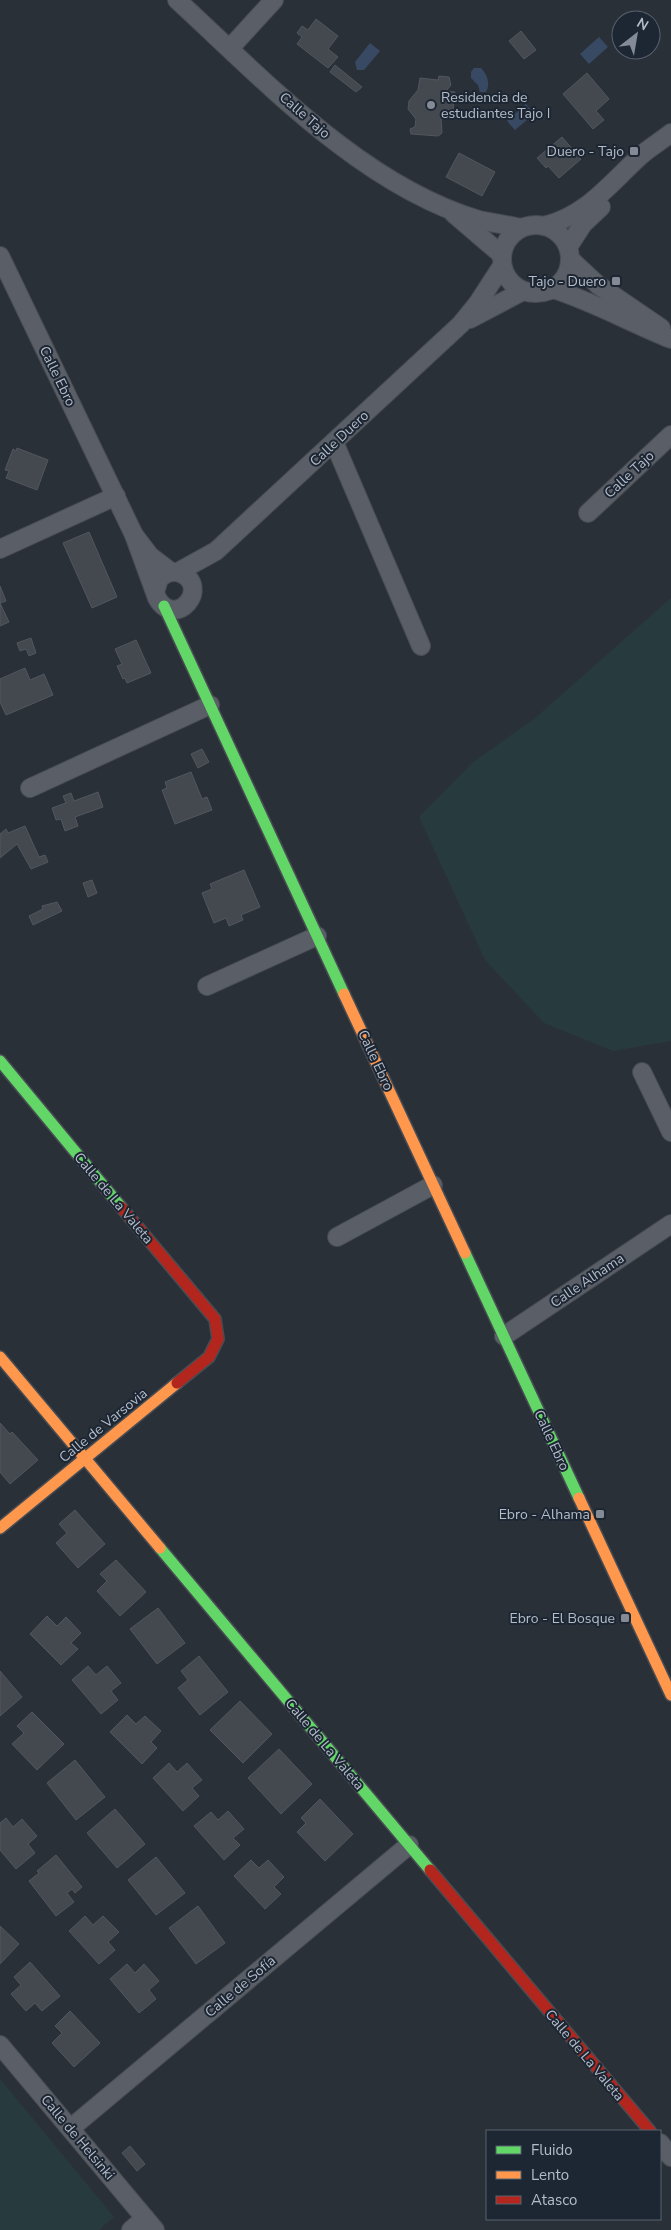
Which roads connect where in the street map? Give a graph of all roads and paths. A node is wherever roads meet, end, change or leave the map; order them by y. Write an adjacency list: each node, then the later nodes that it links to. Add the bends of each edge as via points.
1 (177, 0): 3 (street, Calle Tajo)
2 (274, 0): 3 (street)
3 (230, 48): 5 (street, Calle Tajo, via 336,142 414,193)
4 (671, 135): 6 (street, via 639,157 589,205 562,222); 8 (street, via 638,172 583,224)
5 (448, 208): 7 (street, Calle Tajo, via 480,220); 9 (street, Calle Tajo)
6 (544, 226): 7 (street, via 536,224); 8 (street, via 563,237)
7 (520, 228): 9 (street, via 507,240)
8 (570, 253): 11 (street, via 568,271); 14 (street, via 598,285)
9 (502, 261): 12 (street, via 506,277); 13 (street, Calle Duero, via 478,304)
10 (1, 262): 17 (street, Calle Ebro)
11 (553, 289): 12 (street, via 539,293); 14 (street, via 588,300 633,324)
12 (523, 291): 13 (street, Calle Duero)
13 (461, 324): 16 (street, Calle Duero)
14 (671, 337)
15 (671, 435): 18 (street, Calle Tajo)
16 (334, 442): 21 (street, Calle Duero); 25 (street)
17 (116, 496): 19 (street, Calle Ebro); 20 (street)
18 (588, 513)
19 (134, 535): 22 (street, Calle Ebro, via 150,556); 23 (street, Calle Ebro)
20 (0, 549)
21 (216, 551): 22 (street, Calle Duero); 24 (street, Calle Duero)
22 (174, 572): 23 (street, via 159,579); 24 (street, via 186,576 192,583)
23 (160, 599): 24 (street, via 171,609 179,609); 26 (street, Calle Ebro)
24 (189, 599): 26 (street, Calle Ebro, via 183,625)
25 (421, 646)
26 (188, 655): 27 (street, Calle Ebro)
27 (210, 706): 28 (street); 29 (street, Calle Ebro)
28 (30, 788)
29 (317, 936): 30 (street); 34 (street, Calle Ebro)
30 (207, 986)
31 (0, 1061): 38 (street, Calle de La Valeta, via 215,1319)
32 (642, 1072): 33 (street)
33 (671, 1132)
34 (433, 1185): 36 (street); 37 (street, Calle Ebro)
35 (671, 1224): 37 (street, Calle Alhama)
36 (338, 1237)
37 (504, 1336): 42 (street, Calle Ebro)
38 (218, 1340): 40 (street, Calle de Varsovia, via 209,1357)
39 (0, 1357): 40 (street, Calle de La Valeta)
40 (86, 1458): 41 (street, Calle de Varsovia); 43 (street, Calle de La Valeta)
41 (0, 1528)
42 (671, 1695)
43 (409, 1845): 45 (street, Calle de Sofía); 46 (street, Calle de La Valeta)
44 (0, 2045): 45 (street, Calle de Helsinki)
45 (71, 2128): 49 (street, Calle de Helsinki)
46 (649, 2130)
47 (661, 2144): 48 (street)
48 (671, 2157)
49 (150, 2224): 50 (street)
50 (131, 2230)

